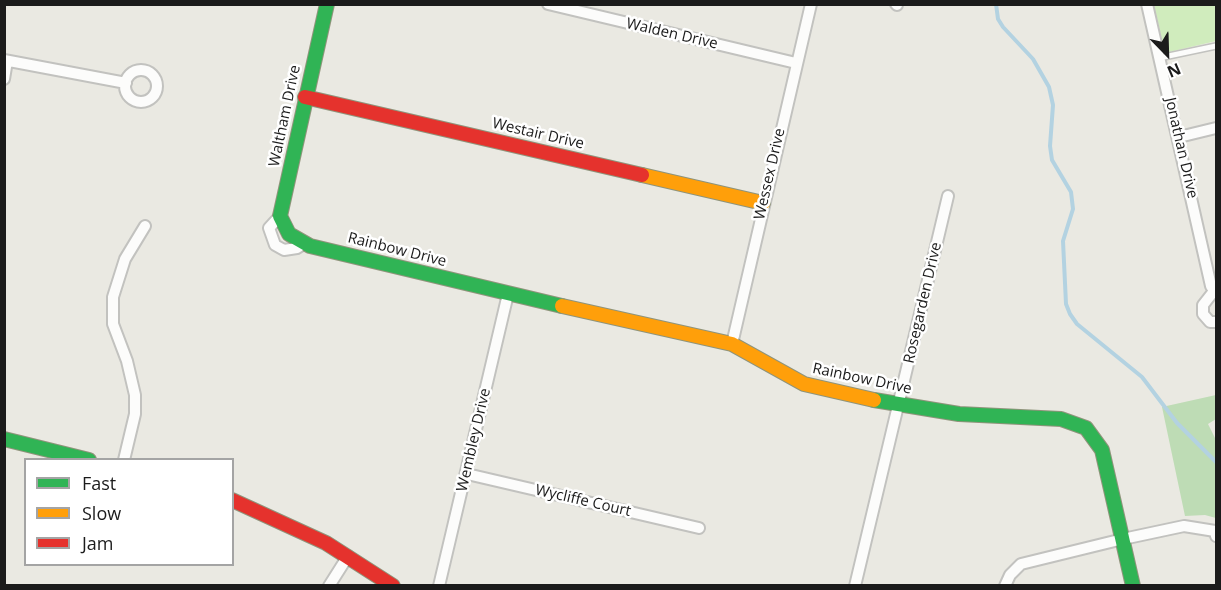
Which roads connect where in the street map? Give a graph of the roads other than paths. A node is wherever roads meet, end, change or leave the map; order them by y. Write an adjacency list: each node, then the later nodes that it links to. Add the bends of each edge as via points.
1 (327, 4): 11 (street, Waltham Drive)
2 (548, 4): 8 (street, Walden Drive)
3 (811, 4): 8 (street, Wessex Drive)
4 (1147, 4): 6 (street, Jonathan Drive)
5 (1216, 46): 6 (lane)
6 (1159, 58): 13 (street, Jonathan Drive)
7 (6, 60): 9 (street); 10 (street)
8 (796, 63): 15 (street, Wessex Drive)
9 (4, 79)
10 (126, 83)
11 (305, 97): 15 (street, Westair Drive); 16 (street, Waltham Drive)
12 (1216, 128): 13 (street)
13 (1179, 137): 19 (street, Jonathan Drive)
14 (948, 196): 23 (street, Rosegarden Drive)
15 (763, 203): 22 (street, Wessex Drive)
16 (280, 216): 18 (street, Rainbow Drive, via 289,234); 18 (street, Rainbow Drive, via 269,228 275,245 284,250)
17 (145, 226): 26 (street, via 125,259 113,297 113,324 135,395 135,414)
18 (305, 243): 20 (street, Rainbow Drive)
19 (1215, 292): 21 (street, Jonathan Drive, via 1203,306 1203,314 1210,322)
20 (508, 294): 22 (street, Rainbow Drive); 27 (street, Wembley Drive)
21 (1216, 322)
22 (732, 344): 23 (street, Rainbow Drive, via 804,384)
23 (898, 405): 31 (street, Rainbow Drive, via 959,414 1061,419 1086,429 1102,450); 36 (street, Rosegarden Drive)
24 (4, 439): 25 (street)
25 (85, 458)
26 (124, 458)
27 (467, 474): 29 (street, Wycliffe Court); 35 (street, Wembley Drive)
28 (234, 501): 32 (street)
29 (699, 528)
30 (1216, 536): 31 (street, via 1215,531 1184,526)
31 (1123, 539): 37 (street, via 1021,564); 38 (street, Rainbow Drive)
32 (348, 556): 33 (street); 34 (street)
33 (329, 585)
34 (393, 585)
35 (439, 585)
36 (855, 585)
37 (1005, 585)
38 (1133, 585)

